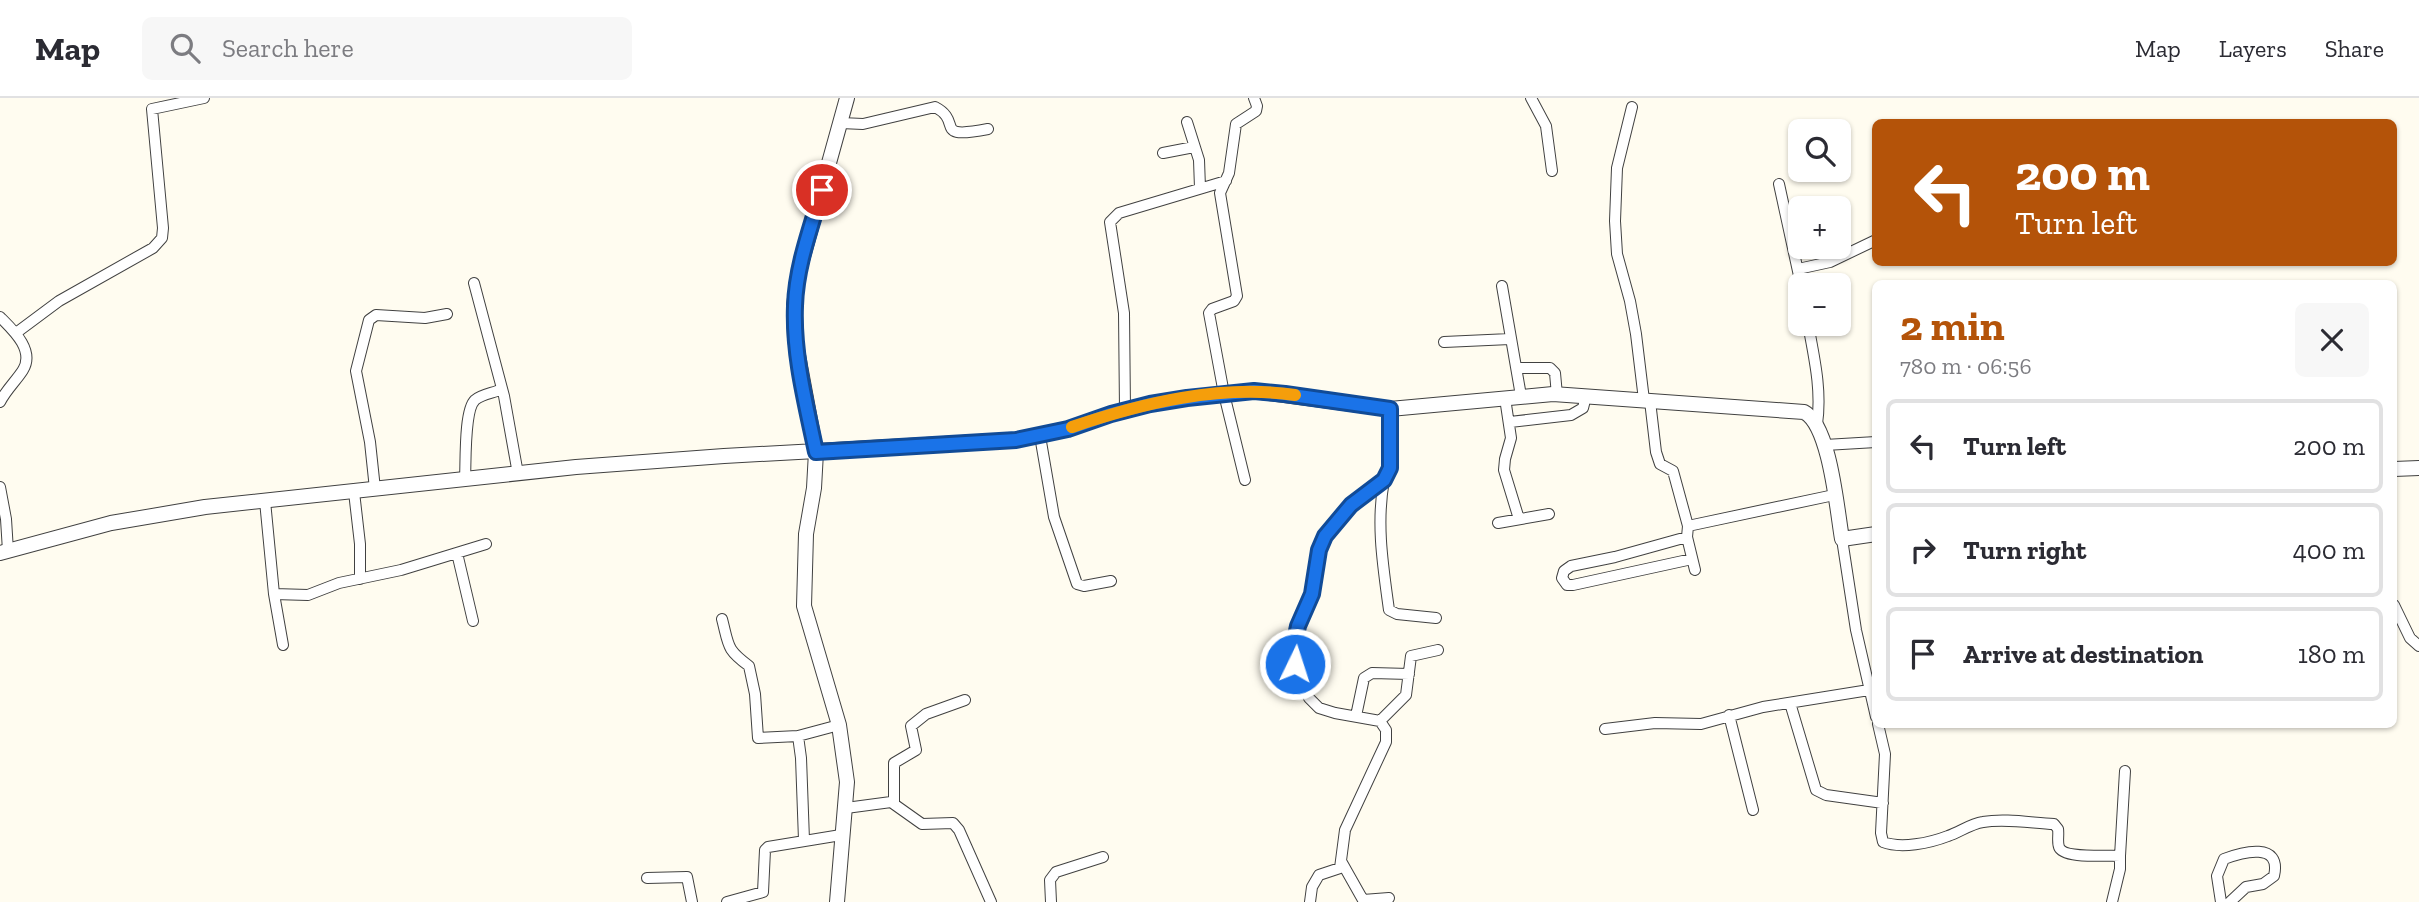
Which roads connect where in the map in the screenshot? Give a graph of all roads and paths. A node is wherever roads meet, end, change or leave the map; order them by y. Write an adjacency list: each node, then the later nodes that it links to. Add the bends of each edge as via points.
1 (204, 98): 6 (street)
2 (847, 98): 8 (street)
3 (1254, 98): 14 (street, via 1256,111 1236,124)
4 (1531, 98): 13 (street, via 1546,126)
5 (934, 102): 8 (street, via 863,124); 10 (street, via 954,132)
6 (149, 104): 24 (street, via 162,238)
7 (1632, 107): 35 (street, via 1617,168 1615,221 1617,254)
8 (841, 122): 44 (street, via 802,259 794,305 795,339)
9 (1187, 122): 11 (street)
10 (988, 129)
11 (1195, 147): 12 (street); 16 (street)
12 (1163, 153)
13 (1552, 171)
14 (1226, 181): 16 (street); 30 (street, via 1220,193 1237,296 1209,313)
15 (1779, 184): 18 (street)
16 (1200, 188): 38 (street, via 1119,213 1110,222 1124,313)
17 (1872, 242): 18 (street, via 1830,262)
18 (1798, 269): 19 (street)
19 (1799, 273)
20 (474, 283): 29 (street)
21 (1502, 286): 26 (street)
22 (447, 314): 52 (street, via 425,318 380,314 369,320 356,371)
23 (0, 317): 24 (street)
24 (16, 333): 36 (street, via 27,359)
25 (1810, 336): 40 (street, via 1819,386)
26 (1510, 339): 27 (street); 28 (street)
27 (1444, 342)
28 (1518, 368): 31 (street, via 1552,370); 32 (street)
29 (502, 390): 47 (street); 48 (street, via 474,400 471,406)
30 (1224, 394): 37 (street, via 1254,391); 38 (street); 49 (street)
31 (1557, 395): 32 (street); 33 (street)
32 (1521, 396): 34 (street)
33 (1586, 396): 35 (street); 39 (street, via 1583,408 1571,415)
34 (1505, 398): 37 (street); 39 (street)
35 (1647, 400): 40 (street, via 1804,412); 59 (street, via 1656,452 1660,464 1673,471)
36 (0, 402)
37 (1390, 409): 50 (street, via 1390,468)
38 (1125, 410): 41 (street)
39 (1510, 422): 57 (street, via 1504,470)
40 (1817, 424): 43 (street)
41 (1040, 436): 44 (street); 66 (street, via 1054,517 1077,584)
42 (1872, 442): 43 (street)
43 (1825, 446): 54 (street)
44 (816, 452): 47 (street); 83 (street, via 806,534 804,606)
45 (2419, 468): 46 (street)
46 (2397, 469)
47 (518, 474): 48 (street)
48 (465, 479): 52 (street)
49 (1245, 480)
50 (1384, 480): 69 (street, via 1380,550 1389,610); 81 (street, via 1351,505 1325,536 1294,646 1295,664 1309,698 1319,708)
51 (0, 487): 63 (street, via 6,519)
52 (375, 489): 53 (street)
53 (354, 492): 55 (street); 65 (street)
54 (1834, 495): 59 (street); 61 (street)
55 (265, 501): 63 (street, via 111,523); 67 (street)
56 (1549, 514): 57 (street)
57 (1519, 519): 58 (street)
58 (1499, 523)
59 (1687, 531): 59 (street, via 1694,565 1573,585 1562,578 1571,566 1615,557)
60 (1872, 535): 61 (street)
61 (1842, 539): 76 (street)
62 (486, 544): 64 (street)
63 (4, 552)
64 (457, 553): 65 (street); 71 (street)
65 (360, 579): 67 (street, via 308,595)
66 (1111, 581)
67 (274, 594): 72 (street)
68 (2397, 612): 73 (street)
69 (1436, 618)
70 (722, 619): 86 (street, via 730,650 749,666 756,736)
71 (473, 621)
72 (283, 645)
73 (2419, 646)
74 (1438, 650): 75 (street, via 1411,656)
75 (1409, 674): 81 (street, via 1372,673 1364,678); 82 (street, via 1405,695)
76 (1869, 690): 78 (street); 79 (street)
77 (965, 700): 88 (street, via 926,714 911,726 916,750 894,763)
78 (1872, 702)
79 (1790, 703): 80 (street); 89 (street, via 1816,790)
80 (1729, 715): 85 (street, via 1689,725 1654,723); 91 (street)
81 (1356, 716): 82 (street)
82 (1380, 722): 96 (street, via 1386,742 1345,830)
83 (839, 725): 86 (street); 90 (street)
84 (1879, 728): 89 (street, via 1885,754)
85 (1605, 729)
86 (798, 736): 93 (street)
87 (2125, 771): 94 (street)
88 (894, 803): 90 (street); 102 (street, via 922,824 953,822)
89 (1883, 803): 94 (street, via 1881,833 1886,844 1930,841 1987,821 2054,824 2063,852)
90 (846, 808): 92 (street)
91 (1753, 810)
92 (841, 835): 93 (street); 101 (street)
93 (804, 840): 100 (street, via 768,847 763,892)
94 (2120, 856): 105 (street)
95 (1103, 857): 103 (street, via 1056,872 1050,880)
96 (1341, 861): 98 (street, via 1363,900); 104 (street, via 1338,870 1316,878)
97 (647, 878): 99 (street, via 687,877)
98 (1389, 898)
99 (692, 902)
100 (727, 902)
101 (837, 902)
102 (991, 902)
103 (1051, 902)
104 (1310, 902)
105 (2113, 902)
106 (2221, 902): 107 (street, via 2217,876 2224,859 2258,850 2267,854 2275,866 2274,876 2263,884 2245,887)
107 (2230, 902)

